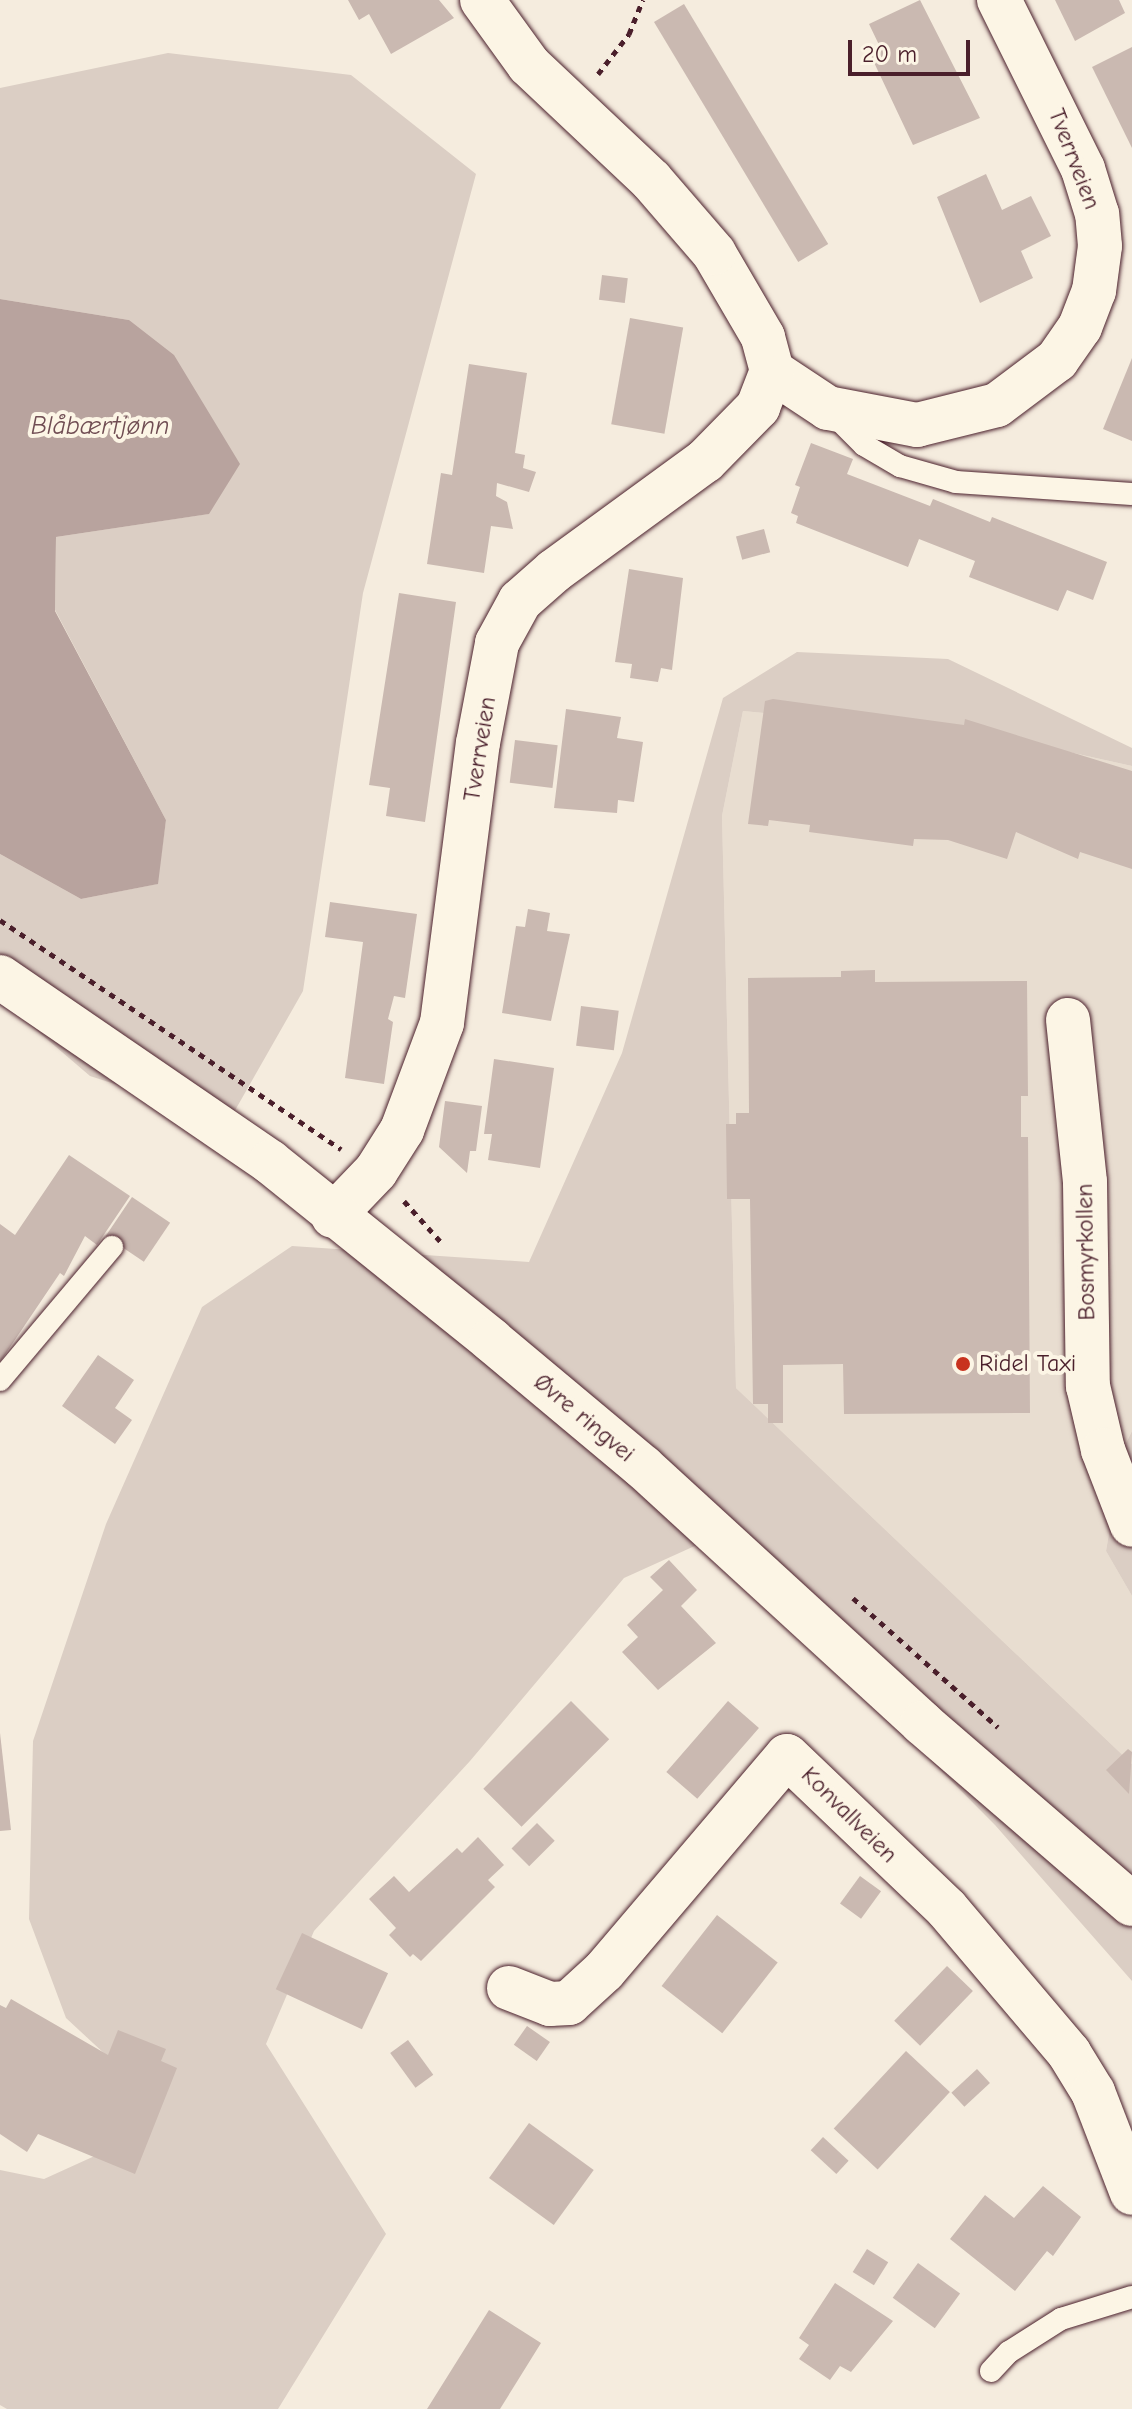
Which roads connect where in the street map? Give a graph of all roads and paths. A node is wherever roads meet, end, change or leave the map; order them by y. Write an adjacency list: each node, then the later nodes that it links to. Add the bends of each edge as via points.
1 (482, 0): 4 (street, via 529,65)
2 (643, 0): 4 (path, via 629,34)
3 (999, 0): 6 (street, Tverrveien, via 1077,156 1097,214 1100,246 1094,291 1080,327 1057,360 1028,386 997,405 956,419 917,425 881,422)
4 (573, 107): 5 (street, via 651,180 714,253 763,337)
5 (772, 371): 6 (street, Tverrveien); 10 (street, Tverrveien, via 758,407 705,461 554,571 520,601 497,643 478,743 442,1023 402,1130 376,1171)
6 (828, 408): 7 (lane, Tverrveien, via 864,445 900,466 942,478 1006,489)
7 (1132, 494)
8 (0, 977): 10 (street, Øvre ringvei, via 270,1162)
9 (1068, 1020): 13 (street, Bosmyrkollen, via 1085,1182 1088,1386 1096,1428)
10 (333, 1216): 14 (street, Øvre ringvei, via 643,1467 922,1723)
11 (112, 1247): 12 (lane)
12 (0, 1380)
13 (1132, 1525)
14 (1132, 1904)
15 (509, 1988): 16 (street, Konvallveien, via 550,2004 569,2003 604,1971 787,1756 947,1909 1069,2053 1093,2092)
16 (1132, 2193)
17 (1132, 2297): 18 (lane, via 1061,2319 1009,2352)
18 (991, 2371)

